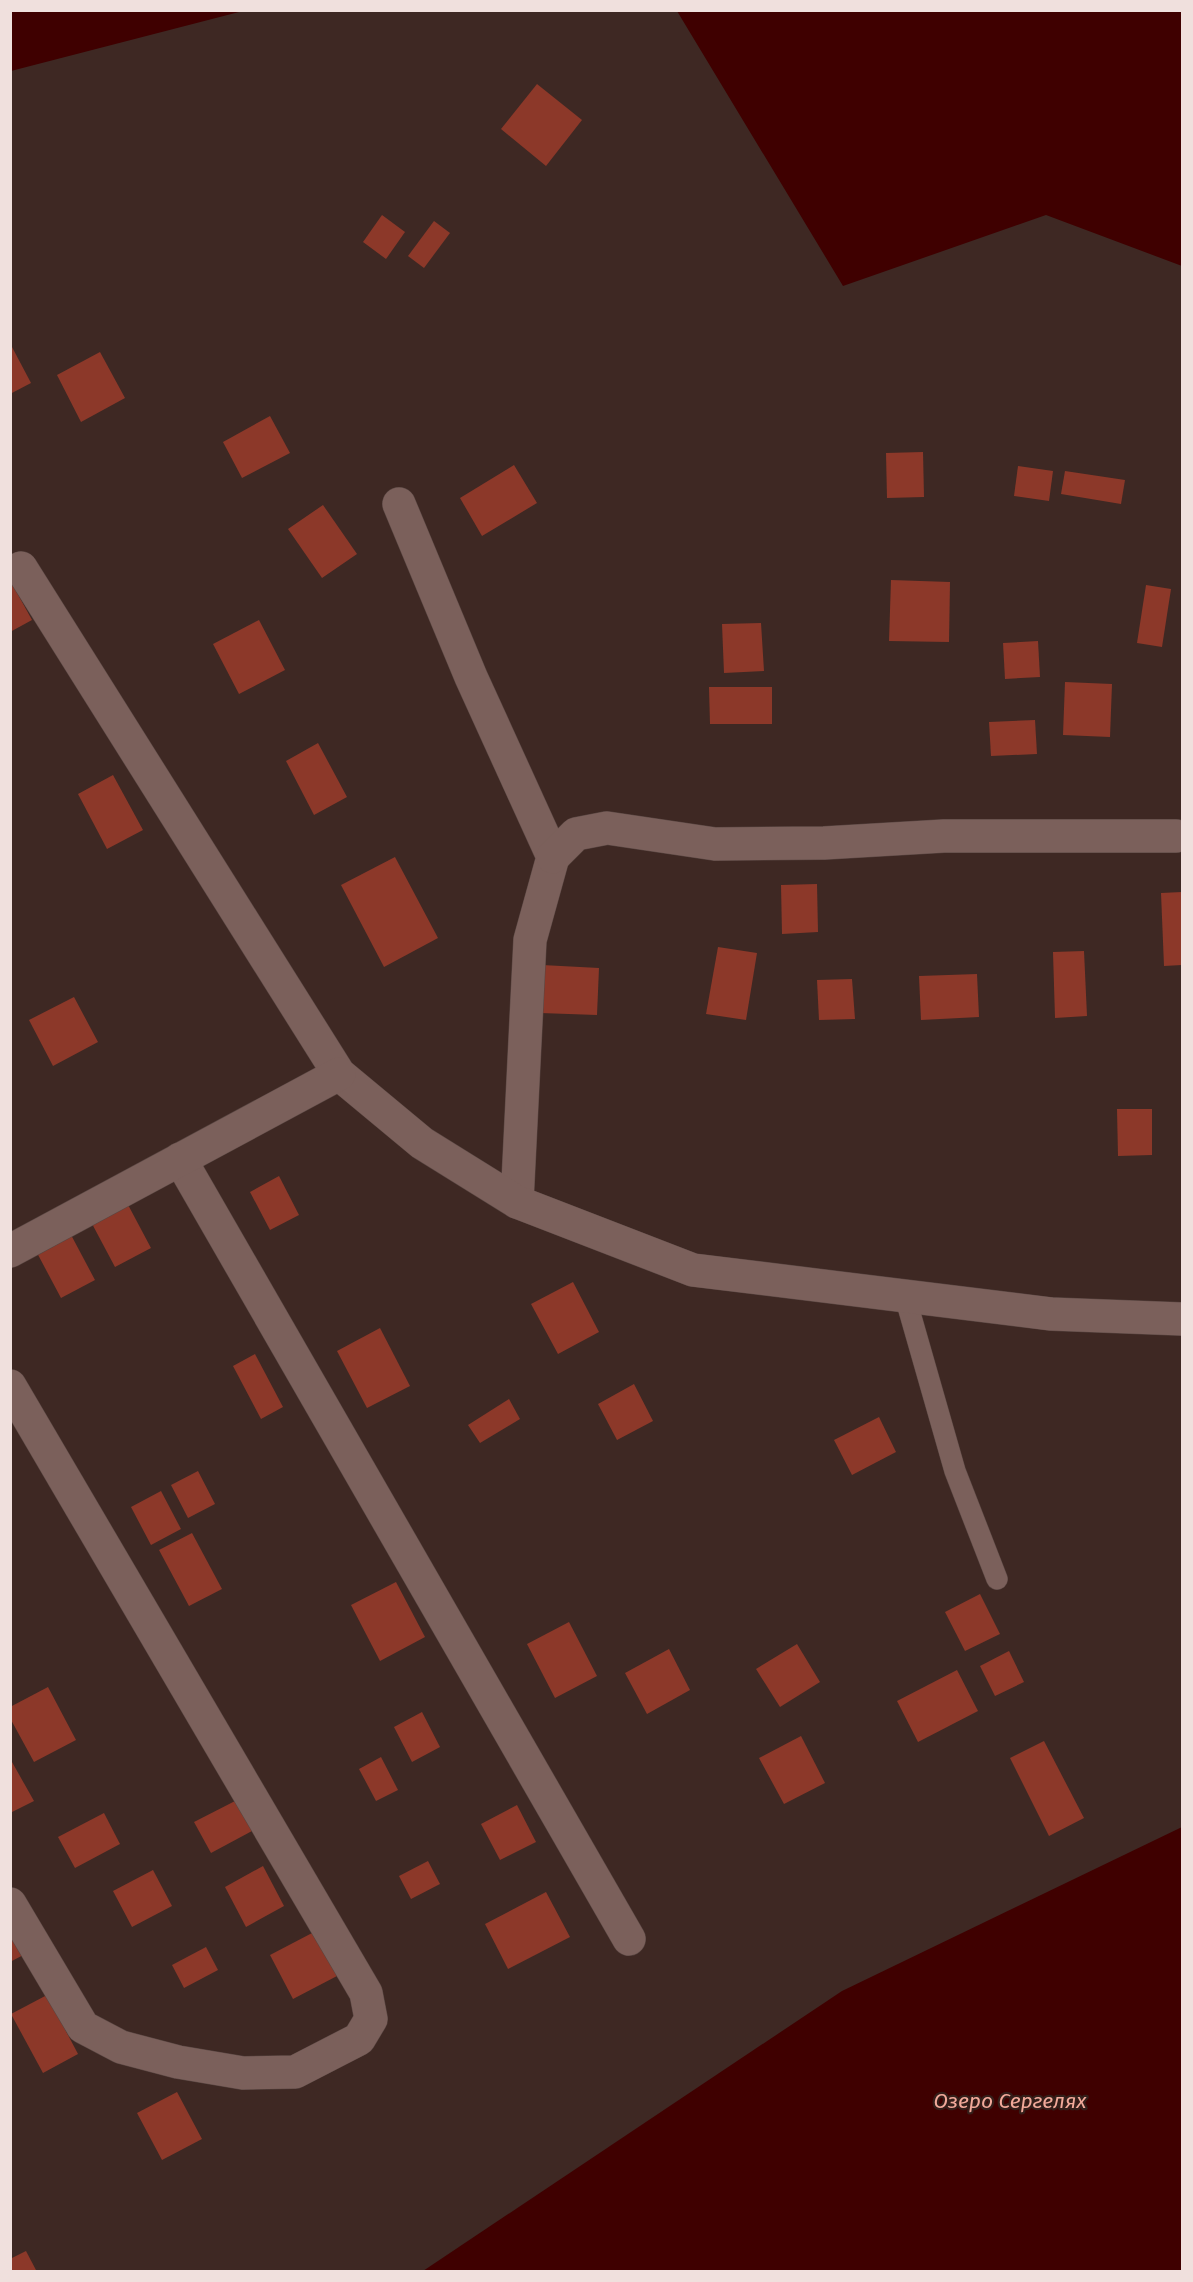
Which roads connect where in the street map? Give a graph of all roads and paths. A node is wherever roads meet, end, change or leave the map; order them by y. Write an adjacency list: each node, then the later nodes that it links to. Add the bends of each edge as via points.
1 (399, 504): 4 (street, via 471,677)
2 (21, 568): 5 (street)
3 (1176, 836): 4 (street, via 944,836 715,844 607,828 576,834)
4 (553, 857): 7 (street, via 530,940)
5 (339, 1074): 6 (street); 7 (street, via 422,1143)
6 (180, 1159): 8 (street); 14 (street)
7 (517, 1202): 9 (street, via 693,1270)
8 (10, 1251)
9 (905, 1296): 10 (street, via 1051,1314); 12 (lane, via 955,1471)
10 (1182, 1319)
11 (10, 1386): 13 (street, via 366,1993 371,2019 359,2038 295,2072 243,2073 121,2047 83,2027)
12 (997, 1579)
13 (10, 1904)
14 (629, 1939)

